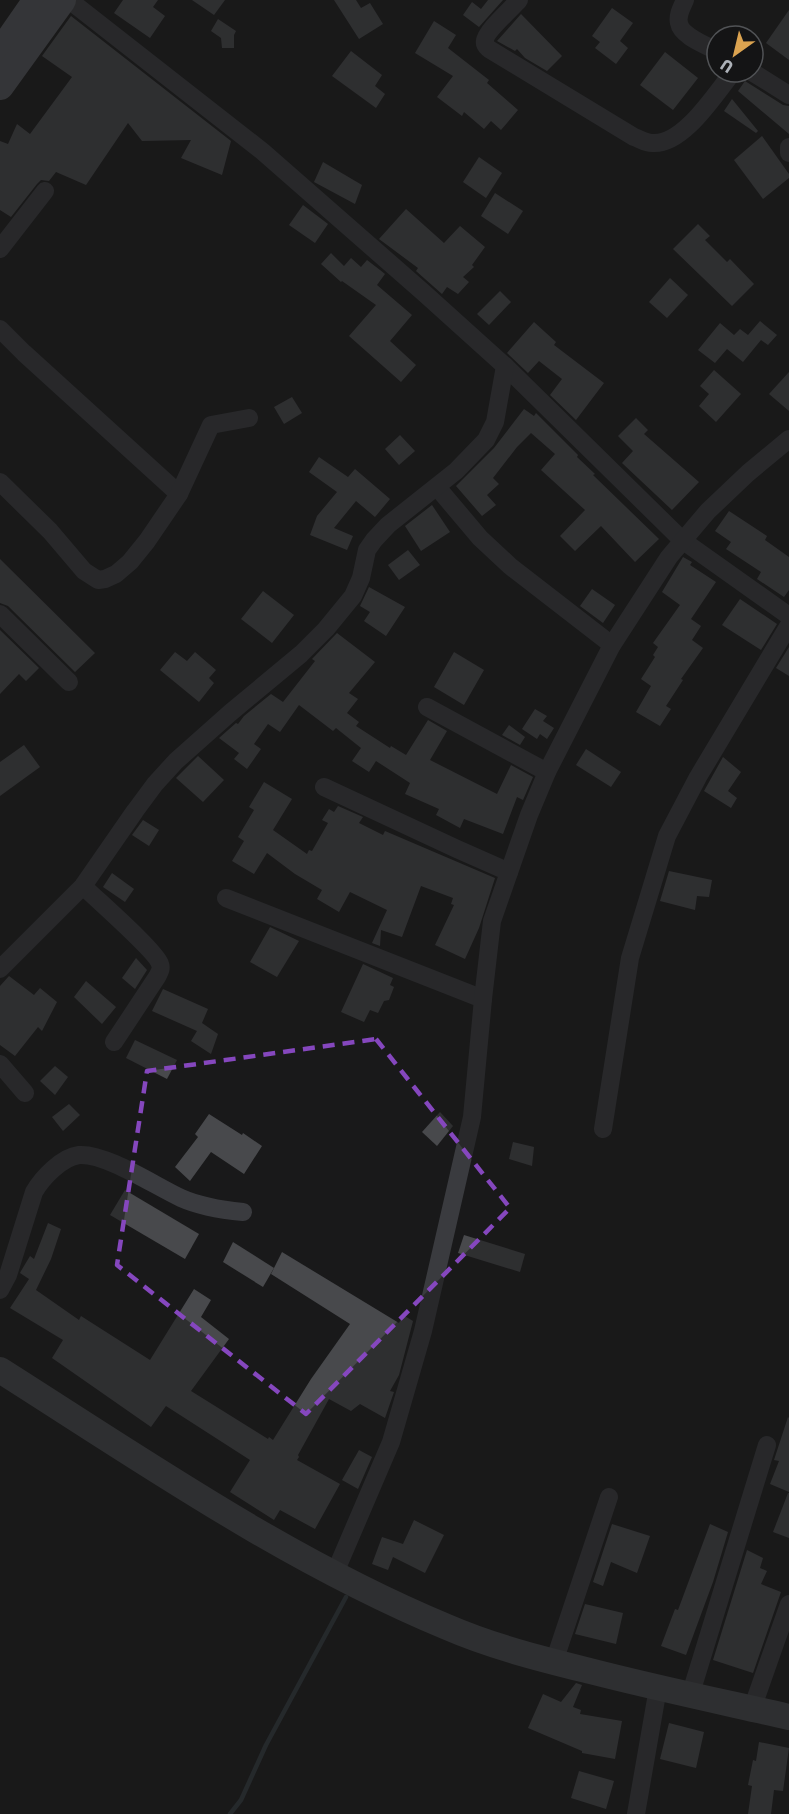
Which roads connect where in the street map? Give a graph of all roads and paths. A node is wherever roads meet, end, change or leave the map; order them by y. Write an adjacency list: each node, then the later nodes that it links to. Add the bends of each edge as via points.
1 (37, 0): 7 (main road)
2 (62, 0): 10 (main road)
3 (69, 0): 17 (street, via 262,151)
4 (519, 0): 9 (street, via 489,33 485,40 489,49 649,143 670,140 683,130)
5 (685, 0): 6 (street, via 679,25)
6 (705, 44)
7 (0, 53)
8 (765, 80): 11 (street)
9 (723, 84)
10 (0, 86)
11 (789, 95)
12 (789, 147): 13 (street)
13 (789, 153)
14 (45, 191): 15 (street)
15 (0, 249)
16 (0, 329): 22 (street)
17 (505, 366): 21 (street, via 495,422 486,440); 23 (street)
18 (249, 418): 22 (street, via 211,425)
19 (789, 439): 23 (street, via 732,488)
20 (0, 482): 22 (street, via 84,571 98,580 116,574 130,562)
21 (437, 487): 27 (street, via 502,559); 33 (street, via 374,540 352,596 326,629 155,784)
22 (179, 494)
23 (682, 540): 25 (street); 27 (street)
24 (0, 614): 28 (street)
25 (789, 616)
26 (789, 625): 40 (street, via 698,777 668,836 630,958)
27 (612, 645): 30 (street)
28 (69, 682)
29 (427, 707): 30 (street)
30 (547, 772): 32 (street)
31 (324, 787): 32 (street)
32 (509, 872): 36 (street, via 492,921)
33 (83, 886): 35 (street); 37 (street, via 160,964 157,977)
34 (226, 898): 36 (street)
35 (0, 969)
36 (483, 999): 46 (street, via 472,1117 423,1331 391,1442)
37 (114, 1042)
38 (0, 1064): 39 (street)
39 (25, 1093)
40 (603, 1129)
41 (243, 1212): 42 (street, via 217,1210 182,1198 110,1162 81,1155 69,1157 34,1192)
42 (0, 1290)
43 (0, 1370): 46 (street, via 243,1523)
44 (767, 1445): 50 (street)
45 (609, 1497): 48 (street)
46 (344, 1580): 48 (street, via 448,1628)
47 (789, 1604): 51 (street)
48 (554, 1662): 49 (street)
49 (658, 1688): 50 (street); 53 (street)
50 (690, 1696): 51 (street)
51 (752, 1709): 52 (street)
52 (789, 1717)
53 (636, 1814)

